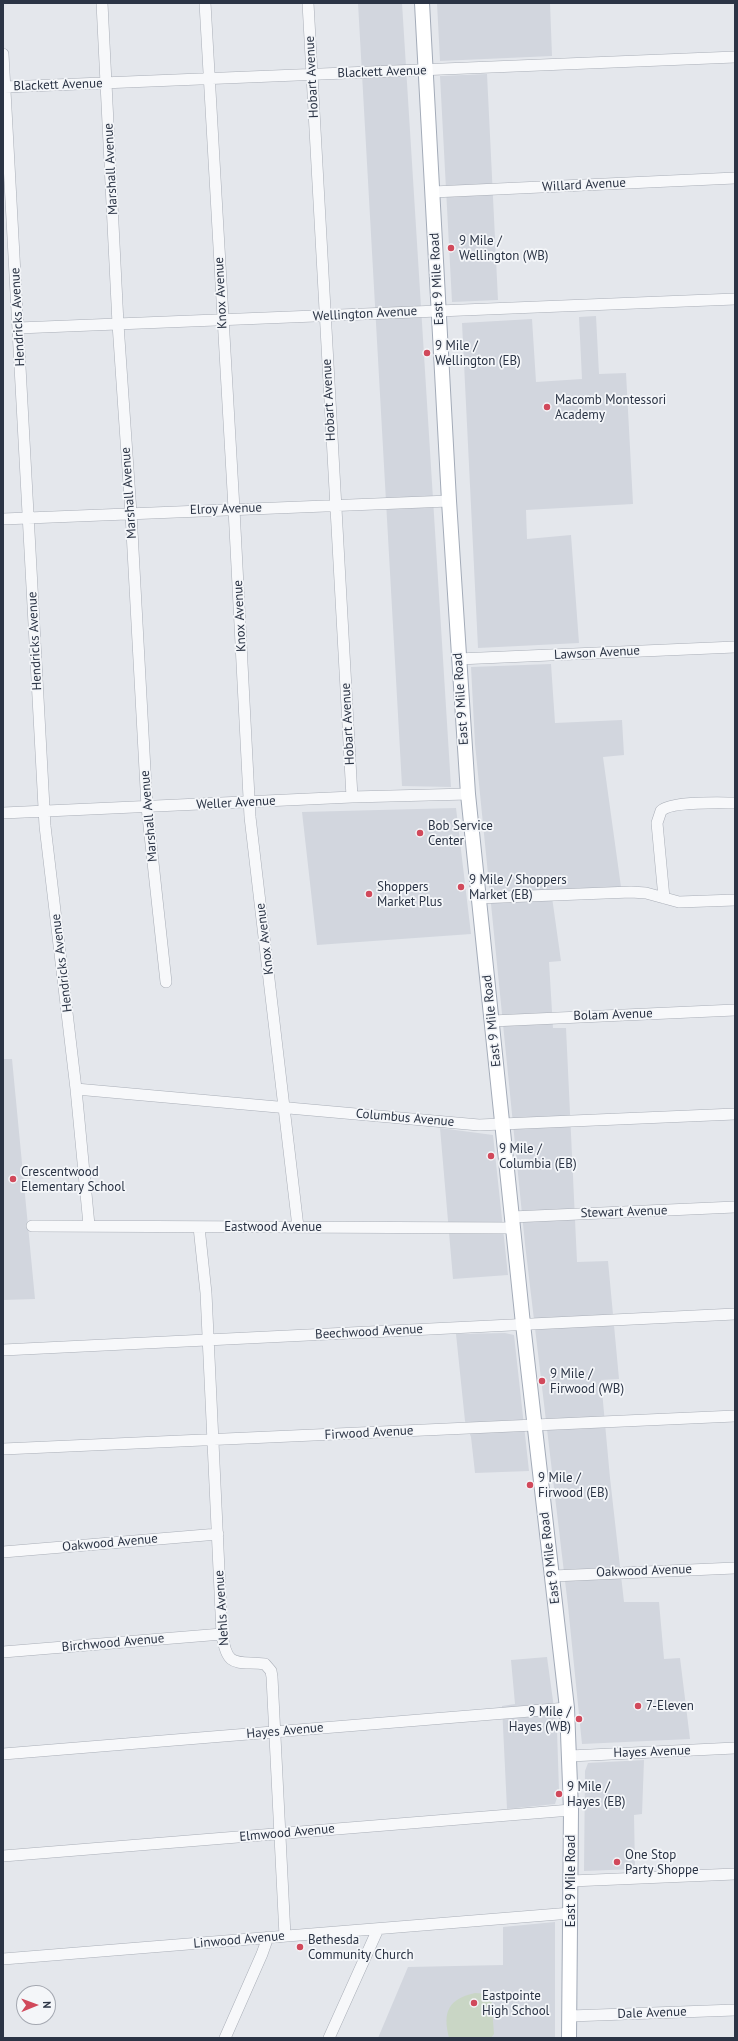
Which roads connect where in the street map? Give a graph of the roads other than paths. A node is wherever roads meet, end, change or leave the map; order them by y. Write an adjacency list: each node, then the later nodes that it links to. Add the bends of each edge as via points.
1 (102, 3): 10 (street, Marshall Avenue)
2 (205, 3): 9 (street, Knox Avenue)
3 (308, 3): 8 (street, Hobart Avenue)
4 (422, 3): 7 (main road, East 9 Mile Road)
5 (3, 54): 11 (street, Hendricks Avenue)
6 (735, 57): 7 (street, Blackett Avenue)
7 (426, 70): 8 (street, Blackett Avenue); 13 (main road, East 9 Mile Road)
8 (312, 75): 9 (street, Blackett Avenue); 16 (street, Hobart Avenue)
9 (209, 79): 10 (street, Blackett Avenue); 17 (street, Knox Avenue)
10 (106, 83): 11 (street, Blackett Avenue); 18 (street, Marshall Avenue)
11 (5, 87): 19 (street, Hendricks Avenue)
12 (735, 178): 13 (street, Willard Avenue)
13 (433, 192): 15 (main road, East 9 Mile Road)
14 (735, 299): 15 (street, Wellington Avenue)
15 (439, 310): 16 (street, Wellington Avenue); 20 (main road, East 9 Mile Road)
16 (324, 316): 17 (street, Wellington Avenue); 21 (street, Hobart Avenue)
17 (223, 320): 18 (street, Wellington Avenue); 22 (street, Knox Avenue)
18 (118, 324): 19 (street, Wellington Avenue); 23 (street, Marshall Avenue)
19 (18, 328): 24 (street, Hendricks Avenue)
20 (449, 501): 21 (street, Elroy Avenue); 27 (main road, East 9 Mile Road)
21 (336, 505): 22 (street, Elroy Avenue); 29 (street, Hobart Avenue)
22 (234, 509): 23 (street, Elroy Avenue); 30 (street, Knox Avenue)
23 (131, 513): 24 (street, Elroy Avenue); 32 (street, Marshall Avenue)
24 (28, 518): 25 (street, Elroy Avenue); 33 (street, Hendricks Avenue)
25 (3, 519)
26 (735, 647): 27 (street, Lawson Avenue)
27 (458, 659): 28 (main road, East 9 Mile Road)
28 (468, 794): 29 (street, Weller Avenue); 35 (main road, East 9 Mile Road)
29 (352, 797): 30 (street, Weller Avenue)
30 (249, 802): 32 (street, Weller Avenue); 42 (street, Knox Avenue)
31 (735, 803): 36 (street, via 664,808 657,823)
32 (147, 807): 33 (street, Weller Avenue); 38 (street, Marshall Avenue)
33 (45, 811): 34 (street, Weller Avenue); 41 (street, Hendricks Avenue)
34 (3, 813)
35 (478, 898): 36 (street, via 631,892); 40 (main road, East 9 Mile Road)
36 (664, 898): 37 (street, via 680,902)
37 (735, 900)
38 (166, 982)
39 (735, 1010): 40 (street, Bolam Avenue)
40 (492, 1021): 44 (main road, East 9 Mile Road)
41 (76, 1089): 42 (street, Columbus Avenue); 48 (street, Hendricks Avenue)
42 (285, 1107): 44 (street, Columbus Avenue, via 479,1125); 50 (street, Knox Avenue)
43 (735, 1114): 44 (street, Columbus Avenue)
44 (502, 1124): 46 (main road, East 9 Mile Road)
45 (735, 1207): 46 (street, Stewart Avenue)
46 (513, 1222): 50 (street, Eastwood Avenue); 52 (main road, East 9 Mile Road)
47 (32, 1226): 48 (street, Eastwood Avenue)
48 (89, 1226): 49 (street, Eastwood Avenue)
49 (199, 1227): 50 (street, Eastwood Avenue); 53 (street, Nehls Avenue)
50 (298, 1227)
51 (735, 1314): 52 (street, Beechwood Avenue)
52 (523, 1324): 53 (street, Beechwood Avenue); 56 (main road, East 9 Mile Road)
53 (208, 1340): 54 (street, Beechwood Avenue); 57 (street, Nehls Avenue)
54 (3, 1350)
55 (735, 1416): 56 (street, Firwood Avenue)
56 (535, 1425): 57 (street, Firwood Avenue); 62 (main road, East 9 Mile Road)
57 (213, 1440): 58 (street, Firwood Avenue); 59 (street, Nehls Avenue)
58 (3, 1449)
59 (218, 1534): 60 (street, Oakwood Avenue); 63 (street, Nehls Avenue)
60 (3, 1552)
61 (735, 1568): 62 (street, Oakwood Avenue)
62 (552, 1576): 65 (main road, East 9 Mile Road)
63 (222, 1634): 64 (street, Birchwood Avenue); 66 (street, Nehls Avenue, via 224,1649 231,1660 238,1663 265,1664 271,1671)
64 (3, 1652)
65 (567, 1708): 66 (street, Hayes Avenue); 69 (main road, East 9 Mile Road)
66 (276, 1732): 68 (street, Hayes Avenue); 71 (street, Nehls Avenue)
67 (735, 1748): 69 (street, Hayes Avenue)
68 (3, 1754)
69 (570, 1756): 70 (main road, East 9 Mile Road)
70 (571, 1810): 71 (street, Elmwood Avenue); 74 (main road, East 9 Mile Road)
71 (280, 1834): 72 (street, Elmwood Avenue); 77 (street, Nehls Avenue)
72 (3, 1856)
73 (735, 1874): 74 (street)
74 (571, 1881): 75 (main road, East 9 Mile Road)
75 (571, 1913): 76 (street, Linwood Avenue); 81 (main road, East 9 Mile Road)
76 (378, 1929): 77 (street, Linwood Avenue); 83 (street)
77 (285, 1936): 78 (street, Linwood Avenue)
78 (268, 1937): 79 (street, Linwood Avenue); 82 (street)
79 (3, 1959)
80 (735, 2010): 81 (street, Dale Avenue)
81 (570, 2016): 84 (main road, East 9 Mile Road)
82 (225, 2038)
83 (329, 2038)
84 (569, 2038)

